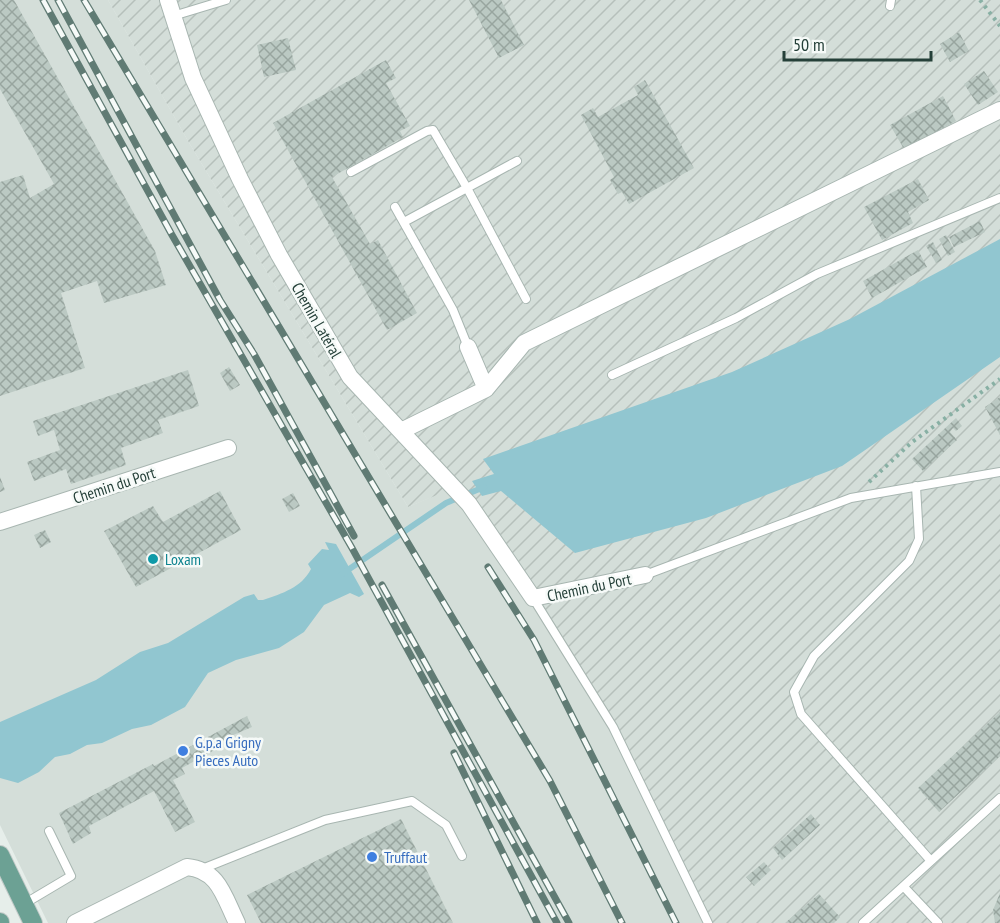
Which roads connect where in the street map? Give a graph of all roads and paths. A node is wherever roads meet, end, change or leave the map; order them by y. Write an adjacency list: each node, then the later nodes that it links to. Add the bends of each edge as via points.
1 (226, 0): 3 (lane)
2 (980, 0): 4 (path)
3 (171, 8): 17 (street, Chemin Latéral, via 193,78 279,255 350,377)
4 (1000, 26)
5 (1000, 110): 16 (street, via 524,344)
6 (517, 160): 8 (lane)
7 (351, 172): 8 (lane, via 433,130)
8 (467, 188): 11 (lane); 12 (lane)
9 (1000, 198): 14 (lane, via 817,274 736,318)
10 (395, 207): 11 (lane)
11 (404, 222): 13 (lane, via 453,310)
12 (526, 299)
13 (468, 346): 16 (street)
14 (612, 375)
15 (1000, 380): 21 (path, via 912,442)
16 (486, 389): 17 (street)
17 (401, 431): 24 (street, Chemin Latéral, via 469,504)
18 (228, 448): 22 (street, Chemin du Port)
19 (1000, 472): 20 (lane)
20 (916, 486): 21 (lane); 29 (lane, via 919,538 909,561 814,656 794,692 801,714)
21 (851, 498): 23 (lane)
22 (0, 522)
23 (645, 575): 24 (street, Chemin du Port)
24 (533, 598): 36 (lane, via 613,727)
25 (1000, 798): 29 (lane)
26 (49, 831): 32 (lane, via 71,876)
27 (0, 855): 32 (main road)
28 (462, 856): 30 (lane, via 446,825 412,801 325,819)
29 (932, 861): 31 (lane)
30 (202, 868): 34 (street, via 187,867); 35 (street, via 213,876)
31 (904, 886): 37 (lane); 38 (lane)
32 (24, 904): 33 (main road)
33 (33, 923)
34 (75, 923)
35 (237, 923)
36 (708, 923)
37 (863, 923)
38 (938, 923)

